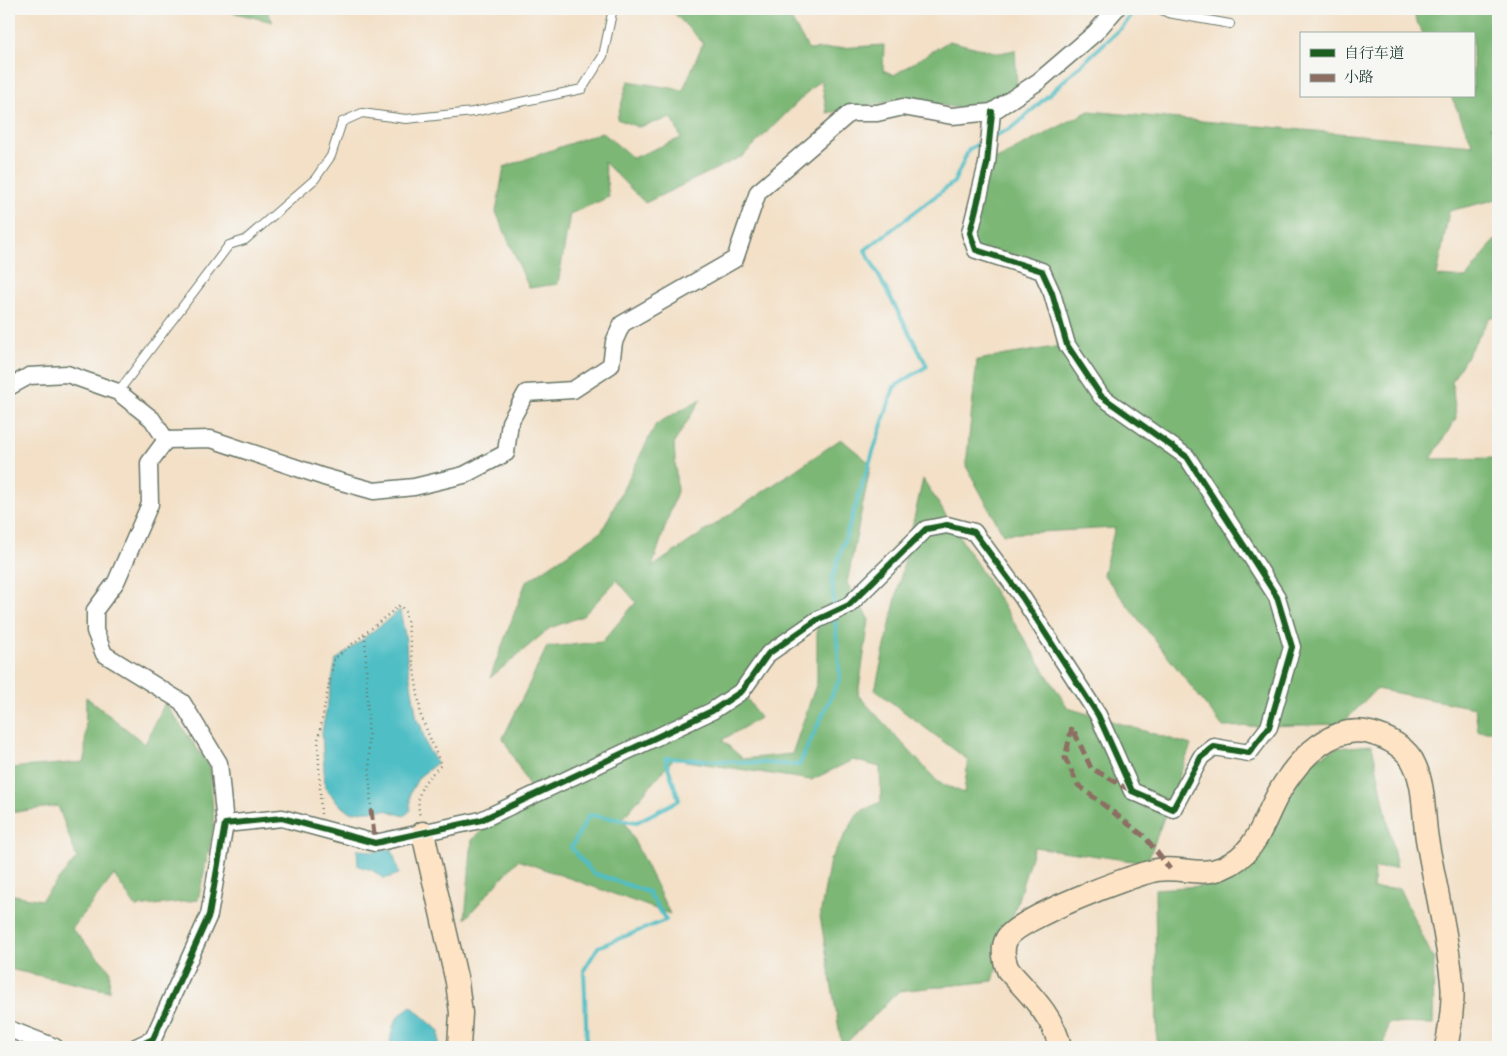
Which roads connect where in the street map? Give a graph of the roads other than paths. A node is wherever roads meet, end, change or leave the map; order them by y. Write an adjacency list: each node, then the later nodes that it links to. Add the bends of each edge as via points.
1 (614, 9): 7 (lane, via 603,56 582,89 473,112 406,119 362,113 342,122 331,156 315,179 245,240 229,245)
2 (1116, 9): 5 (street, via 1095,33 1053,69)
3 (1160, 9): 4 (lane)
4 (1230, 24)
5 (992, 112): 8 (street, via 952,116 903,107 850,113 758,192 734,259 622,324 614,342 611,365 573,390 526,393 510,422 506,453 464,475 414,487 374,491 210,439); 10 (street, via 987,164 970,233 976,250 1042,270 1067,345 1101,396 1186,457 1277,597 1292,647 1270,727 1249,753 1214,748 1201,757 1173,809 1132,791 1098,715 1022,597 974,532 947,525 926,529 849,605 817,620 768,654 742,691 712,711 481,820)
6 (9, 387): 7 (street, via 29,376 66,374)
7 (118, 392): 8 (street, via 152,419)
8 (166, 440): 9 (street, via 149,463 150,504 116,582 95,610 95,631 104,654 182,702 219,763)
9 (225, 824): 10 (street, via 282,818 375,843); 13 (street, via 209,915 153,1039)
10 (423, 833): 14 (street, via 457,982 461,1013)
11 (9, 1029): 12 (street)
12 (55, 1047)
13 (136, 1047)
14 (459, 1047)
15 (1060, 1047): 16 (street, via 1048,1015 1008,970 1004,949 1008,937 1021,925 1138,875 1170,869 1204,873 1238,860 1250,850 1283,784 1307,756 1331,737 1354,730 1386,738 1404,751 1415,764 1420,780 1452,983)
16 (1446, 1047)

